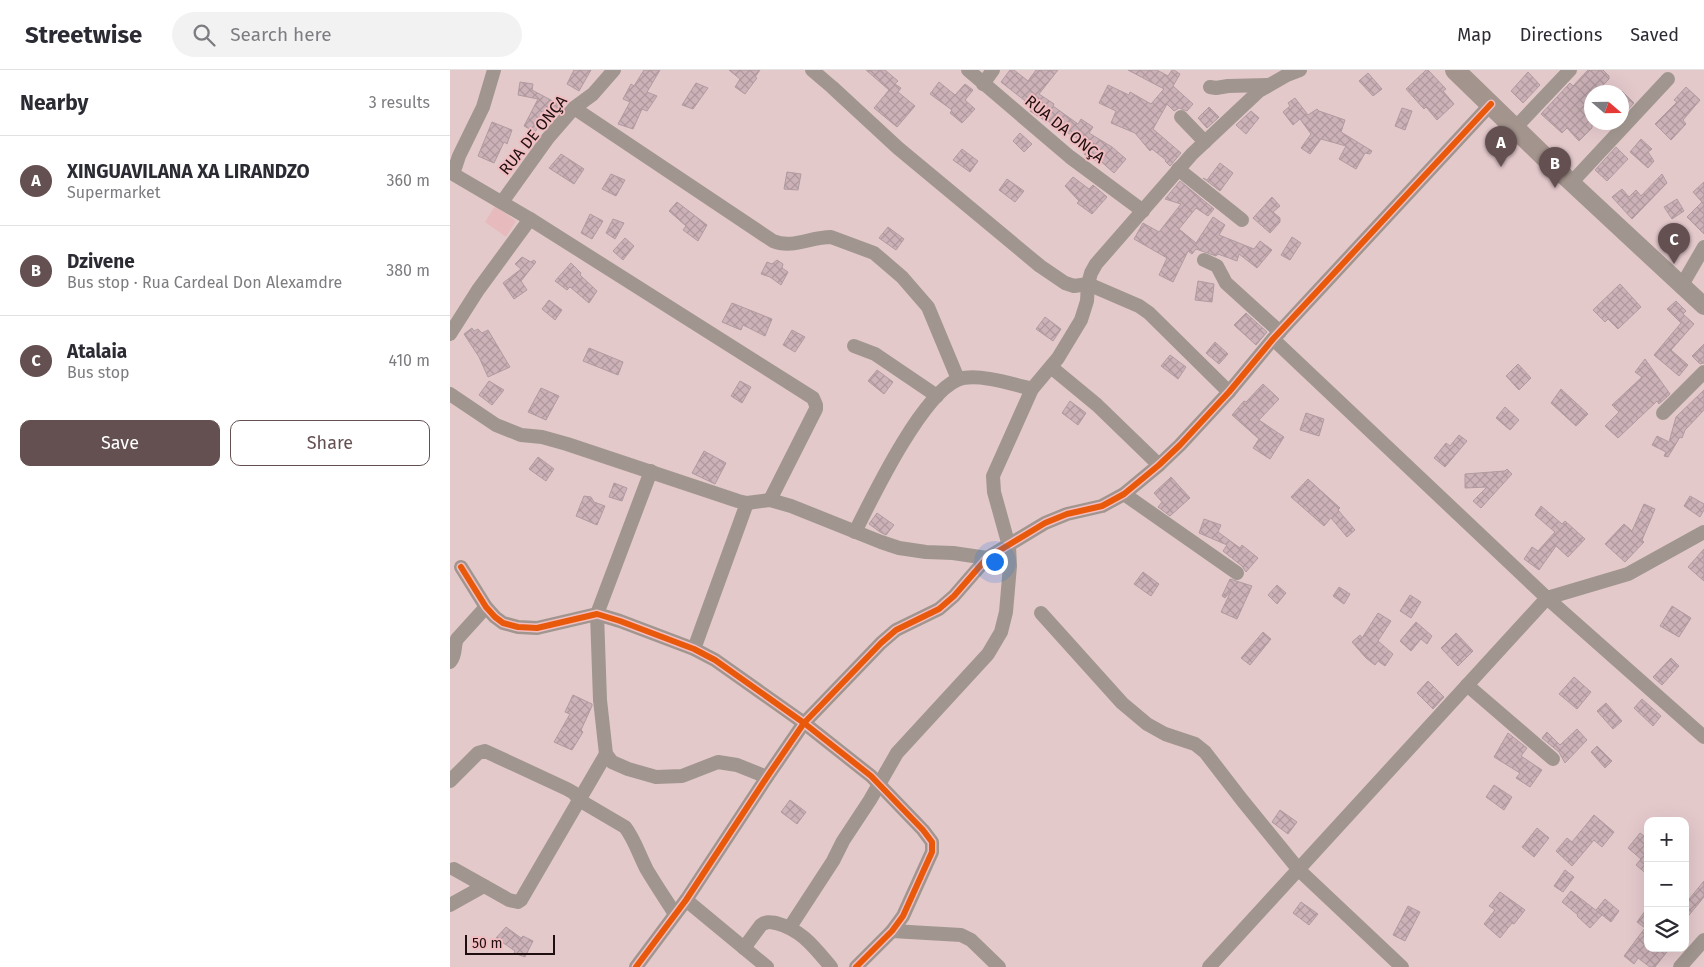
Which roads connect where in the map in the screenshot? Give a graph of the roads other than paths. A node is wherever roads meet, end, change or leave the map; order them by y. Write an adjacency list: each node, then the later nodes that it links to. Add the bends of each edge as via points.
1 (494, 70): 19 (street, via 483,107)
2 (614, 70): 14 (street, RUA DE ONÇA, via 593,94)
3 (812, 70): 27 (street, via 898,148 1040,266 1065,284)
4 (968, 70): 10 (street, RUA DA ONÇA)
5 (993, 70): 10 (street)
6 (1300, 70): 11 (street)
7 (1455, 70): 13 (main road)
8 (1570, 70): 16 (street)
9 (1668, 79): 20 (street)
10 (983, 84): 22 (street, RUA DA ONÇA, via 1070,157)
11 (1268, 85): 12 (street); 17 (street)
12 (1210, 87)
13 (1491, 104): 16 (main road); 31 (street)
14 (574, 108): 21 (street, RUA DE ONÇA); 35 (street, via 773,241 788,245 831,237 874,253 902,277 928,307)
15 (1181, 117): 17 (street)
16 (1515, 128): 20 (main road)
17 (1205, 142): 18 (street)
18 (1178, 169): 22 (street); 24 (street)
19 (451, 177): 21 (street)
20 (1567, 178): 28 (street)
21 (502, 202): 23 (street)
22 (1143, 211): 27 (street, via 1096,264)
23 (530, 218): 30 (street); 44 (street, via 813,398 816,409)
24 (1242, 220)
25 (1704, 247): 28 (street)
26 (1204, 260): 31 (street, via 1217,266 1226,283)
27 (1088, 284): 33 (street, via 1088,301 1081,320); 37 (street, via 1149,313)
28 (1682, 285): 29 (street)
29 (1704, 306)
30 (450, 334)
31 (1276, 335): 37 (street); 52 (street)
32 (854, 346): 39 (street, via 875,354)
33 (1051, 367): 36 (street); 41 (street, via 1097,405)
34 (1704, 372): 40 (street)
35 (958, 379): 36 (street, via 981,377); 39 (street)
36 (1032, 389): 48 (street, via 993,476)
37 (1229, 392): 41 (street)
38 (450, 394): 42 (street, via 504,429 568,444)
39 (937, 396): 46 (street, via 888,467)
40 (1663, 413)
41 (1159, 465): 43 (street)
42 (651, 471): 45 (street); 55 (street)
43 (1124, 494): 48 (street, via 1102,506 1066,514 1045,523); 51 (street)
44 (770, 500): 45 (street); 46 (street)
45 (747, 503): 56 (street)
46 (855, 532): 49 (street, via 899,548)
47 (1704, 532): 52 (street, via 1628,574)
48 (1008, 546): 49 (street); 65 (street, via 1010,566 1001,632 988,654 900,749)
49 (987, 558): 59 (street, via 939,609 896,630 881,643)
50 (461, 567): 53 (street)
51 (1237, 573)
52 (1547, 598): 58 (street); 60 (street)
53 (486, 607): 55 (street, via 503,623 518,627 537,628); 57 (street, via 458,639 455,656)
54 (1041, 613): 68 (street, via 1122,703 1148,724 1165,734 1195,744 1205,752)
55 (597, 614): 56 (street); 61 (street, via 600,700)
56 (694, 649): 59 (street, via 715,660)
57 (450, 662)
58 (1467, 685): 62 (street); 68 (street)
59 (804, 723): 63 (street); 65 (street)
60 (1704, 737)
61 (606, 754): 63 (street, via 612,762 656,777 682,776 718,762); 66 (street)
62 (1553, 759)
63 (767, 776): 70 (street)
64 (450, 780): 66 (street, via 478,753 485,751 557,783)
65 (878, 784): 73 (street); 74 (street, via 932,842 927,865 903,916)
66 (579, 800): 69 (street, via 521,900 509,900); 72 (street, via 625,827)
67 (454, 869): 69 (street)
68 (1299, 870): 82 (street); 83 (street)
69 (484, 886): 71 (street)
70 (686, 900): 72 (street); 76 (street)
71 (450, 906)
72 (675, 914): 77 (street)
73 (790, 927): 76 (street, via 765,922); 79 (street, via 802,935)
74 (892, 931): 80 (street); 81 (street, via 961,935 971,940)
75 (1704, 940): 84 (street)
76 (744, 948): 78 (street)
77 (636, 967)
78 (767, 967)
79 (830, 967)
80 (856, 967)
81 (999, 967)
82 (1208, 967)
83 (1402, 967)
84 (1680, 967)

